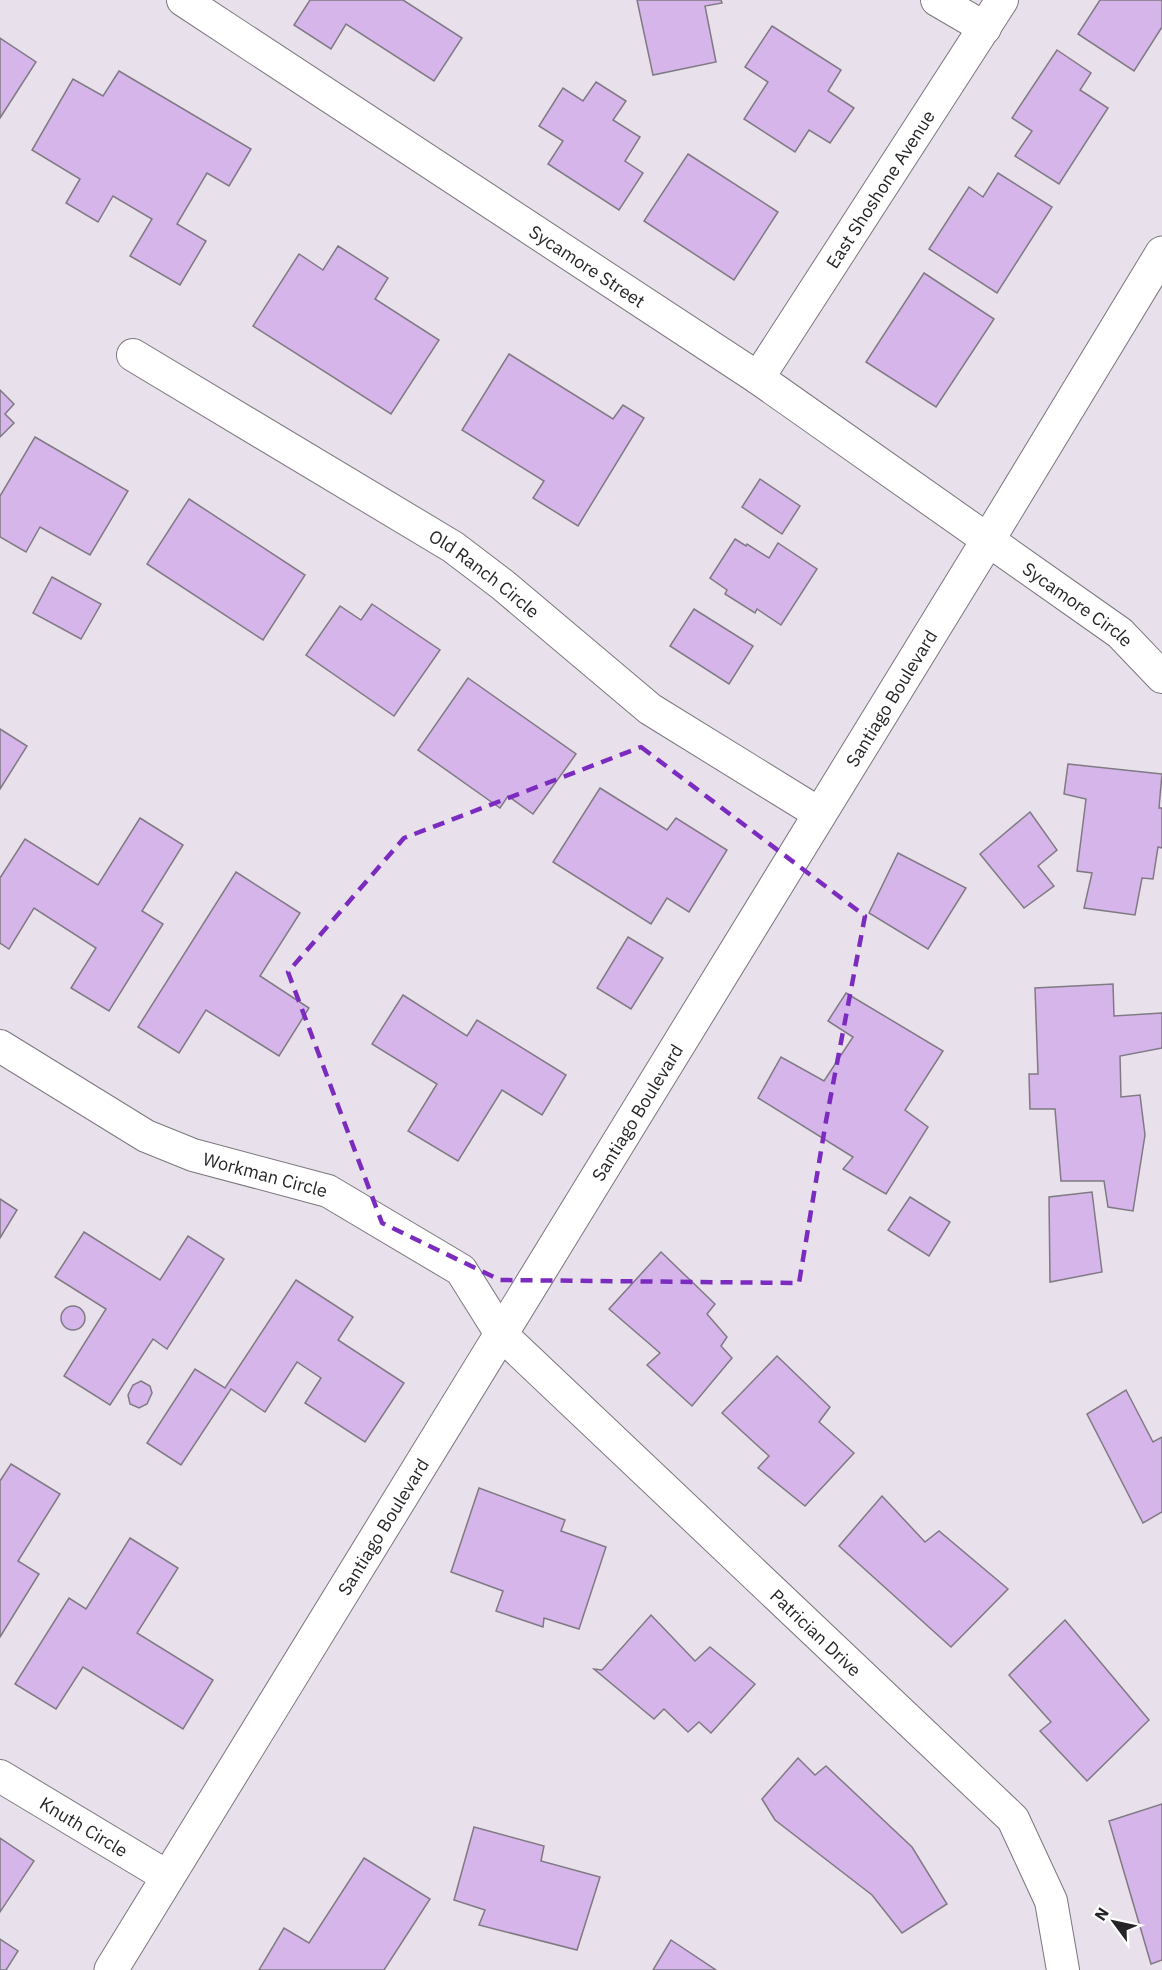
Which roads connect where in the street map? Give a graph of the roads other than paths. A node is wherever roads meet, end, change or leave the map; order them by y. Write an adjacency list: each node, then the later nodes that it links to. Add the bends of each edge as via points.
1 (183, 0): 4 (street, Sycamore Street)
2 (937, 0): 5 (street)
3 (1002, 0): 5 (street, East Shoshone Avenue)
4 (218, 9): 8 (street, Sycamore Street)
5 (985, 28): 8 (street, East Shoshone Avenue)
6 (1162, 253): 9 (street, Santiago Boulevard)
7 (133, 355): 11 (street, Old Ranch Circle, via 453,547 650,709)
8 (758, 378): 9 (street, Sycamore Street)
9 (988, 540): 10 (street, Sycamore Circle, via 1120,633); 11 (street, Santiago Boulevard)
10 (1162, 677)
11 (820, 814): 13 (street, Santiago Boulevard)
12 (0, 1046): 13 (street, Workman Circle, via 146,1136 193,1155 328,1191 461,1270)
13 (501, 1334): 15 (street, Santiago Boulevard); 17 (street, Patrician Drive, via 1013,1819 1051,1901)
14 (0, 1776): 15 (street, Knuth Circle)
15 (168, 1877): 16 (street, Santiago Boulevard)
16 (111, 1970)
17 (1063, 1970)

